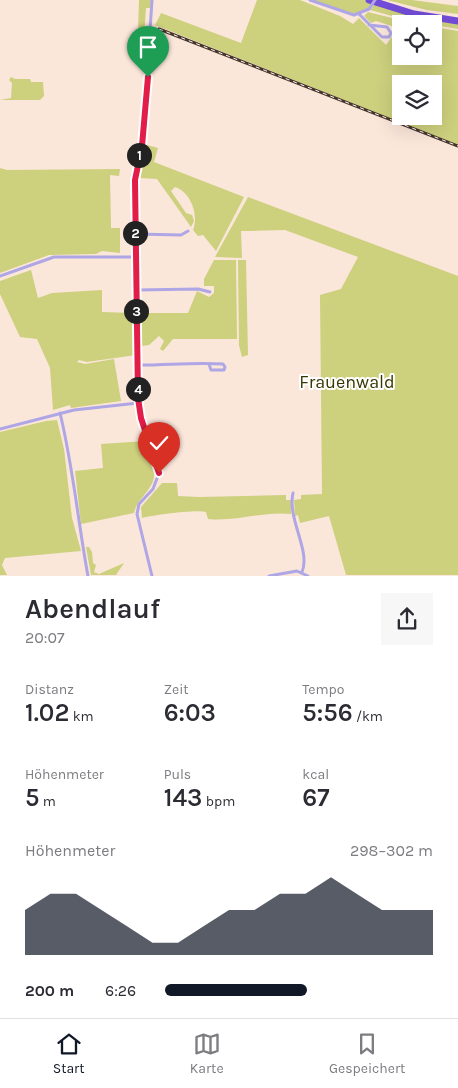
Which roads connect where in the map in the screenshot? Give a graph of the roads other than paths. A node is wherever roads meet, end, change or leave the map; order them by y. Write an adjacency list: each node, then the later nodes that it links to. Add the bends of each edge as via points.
1 (152, 0): 11 (street, via 143,140 135,178)
2 (310, 0): 6 (street, via 347,14)
3 (369, 0): 8 (highway, via 414,14)
4 (375, 0): 6 (street, bridge, via 369,9)
5 (381, 0): 7 (highway, via 415,10)
6 (359, 14): 9 (street)
7 (458, 16)
8 (458, 20)
9 (369, 25): 9 (street, via 382,37 389,37 391,32 387,27)
10 (188, 231): 11 (street, via 181,234)
11 (135, 234): 12 (street)
12 (135, 257): 13 (street, via 54,258); 14 (street)
13 (0, 276)
14 (136, 290): 15 (street, via 198,289); 17 (street)
15 (210, 292)
16 (209, 364): 16 (street, via 223,364 225,367 224,370 211,370); 17 (street)
17 (138, 365): 18 (street)
18 (138, 403): 19 (street); 24 (street, via 159,473 137,512)
19 (60, 413): 20 (street); 23 (street, via 68,444 80,540)
20 (0, 429)
21 (293, 493): 22 (street, via 292,513 305,561)
22 (302, 572): 25 (street); 26 (street)
23 (88, 576)
24 (152, 576)
25 (269, 576)
26 (308, 576)

